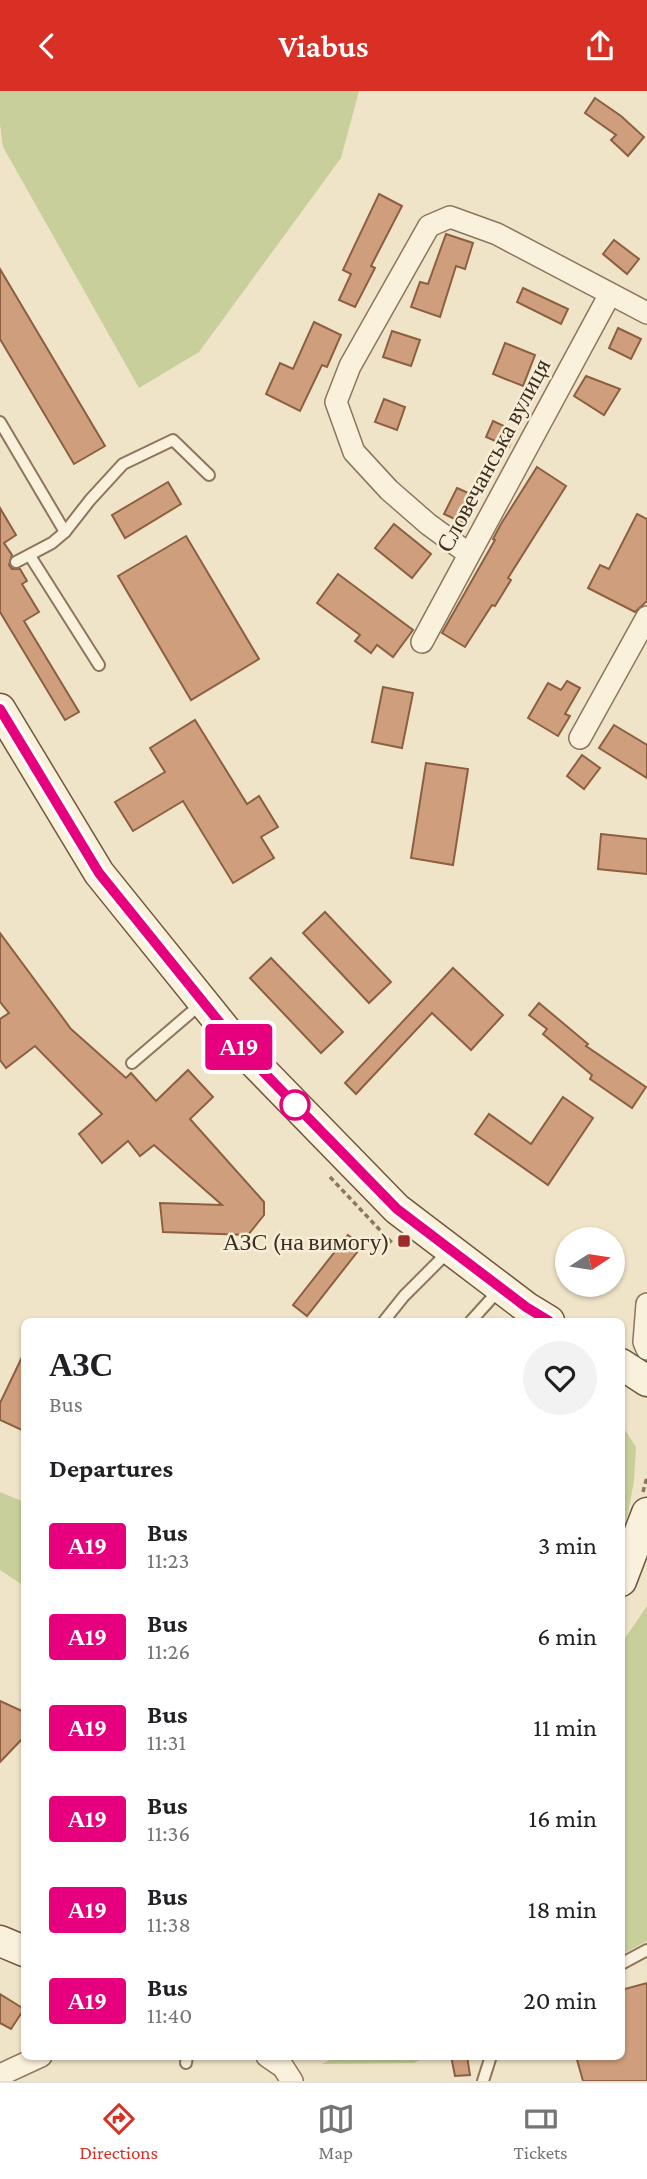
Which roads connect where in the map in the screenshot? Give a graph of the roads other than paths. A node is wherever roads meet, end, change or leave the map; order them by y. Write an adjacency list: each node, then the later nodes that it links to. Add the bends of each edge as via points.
1 (611, 294): 2 (street); 6 (street, Словечанська вулиця); 6 (street, via 497,234 450,217 429,226 350,366 336,402 354,452 389,490)
2 (647, 313)
3 (0, 422): 5 (lane)
4 (209, 475): 5 (lane, via 173,440 123,464)
5 (65, 532): 7 (lane)
6 (469, 554): 10 (street, Словечанська вулиця)
7 (30, 556): 8 (lane); 11 (lane)
8 (16, 562)
9 (647, 617): 13 (street)
10 (422, 642)
11 (99, 665)
12 (0, 709): 14 (main road, via 99,873)
13 (580, 738)
14 (202, 1003): 15 (lane); 16 (main road, via 397,1209)
15 (132, 1063)
16 (450, 1250): 17 (main road); 20 (lane)
17 (501, 1288): 19 (main road); 21 (lane)
18 (647, 1304): 22 (street, via 644,1342)
19 (533, 1317)
20 (386, 1318)
21 (474, 1318)
22 (634, 1369)
23 (647, 1513): 24 (main road)
24 (625, 1571)
25 (0, 1941): 26 (main road)
26 (21, 1950)
27 (647, 1950): 28 (lane)
28 (625, 1961)
29 (32, 2060): 32 (street)
30 (273, 2060): 33 (street)
31 (490, 2060): 34 (lane)
32 (0, 2075)
33 (292, 2081)
34 (483, 2081)

